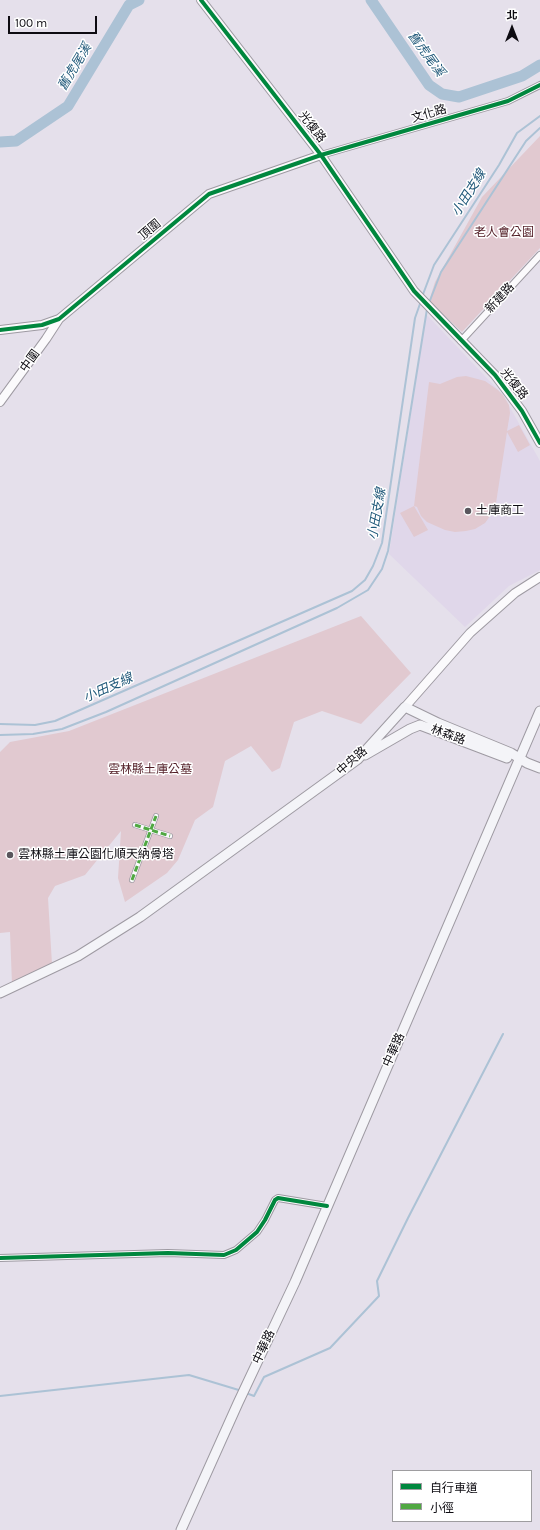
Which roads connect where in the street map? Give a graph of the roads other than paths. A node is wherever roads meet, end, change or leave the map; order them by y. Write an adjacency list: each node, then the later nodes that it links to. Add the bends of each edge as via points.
1 (201, 0): 3 (street, 光復路)
2 (540, 85): 3 (street, 文化路, via 508,101)
3 (321, 155): 5 (street, 頂圍, via 209,194); 7 (street, 光復路, via 414,291)
4 (540, 255): 7 (street, 新建路)
5 (59, 319): 6 (street, 頂圍, via 42,325); 8 (street, 中圍)
6 (0, 330)
7 (461, 341): 9 (street, 光復路, via 495,375 522,411)
8 (0, 402)
9 (540, 443)
10 (540, 577): 11 (street, 中央路, via 515,593 470,633)
11 (405, 707): 13 (main road, 中央路); 14 (main road, 林森路)
12 (540, 712): 14 (main road, 中華路)
13 (358, 759): 14 (main road, 林森路, via 420,725 509,759); 21 (main road, 中央路, via 140,917 78,956)
14 (520, 759): 15 (main road, 林森路); 22 (main road, 中華路)
15 (540, 768)
16 (156, 816): 18 (street)
17 (135, 825): 18 (street)
18 (151, 830): 19 (street); 20 (street)
19 (170, 836)
20 (132, 880)
21 (0, 993)
22 (327, 1206): 23 (street, via 278,1198 257,1232 236,1250 224,1255 168,1253); 24 (main road, 中華路)
23 (0, 1258)
24 (182, 1530)

